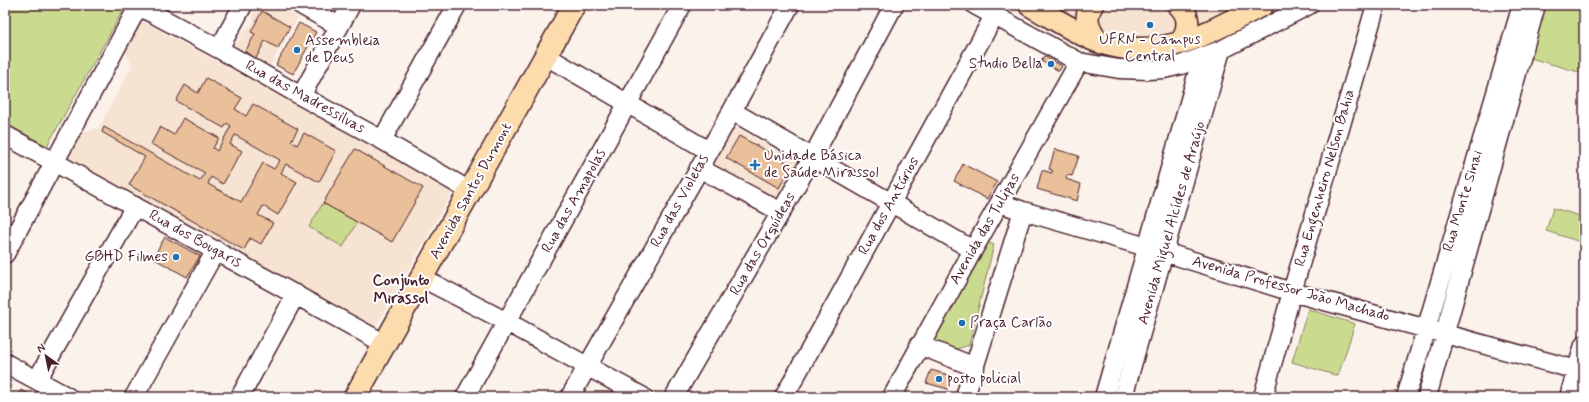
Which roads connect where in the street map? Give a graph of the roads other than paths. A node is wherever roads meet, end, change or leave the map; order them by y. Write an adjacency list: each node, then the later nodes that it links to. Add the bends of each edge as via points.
1 (243, 5): 23 (street)
2 (301, 5): 20 (street)
3 (351, 5): 20 (street)
4 (457, 5): 32 (street)
5 (574, 5): 25 (main road, Avenida Santos Dumont)
6 (682, 5): 29 (street, Rua das Amapolas)
7 (790, 5): 30 (street, Rua das Violetas)
8 (894, 5): 34 (street, Rua das Orquídeas)
9 (975, 5): 19 (street)
10 (1030, 5): 21 (main road)
11 (1092, 5): 21 (main road, via 1087,20 1088,27)
12 (1179, 5): 22 (main road, via 1184,10 1188,22)
13 (1262, 5): 22 (main road)
14 (1309, 5): 24 (street)
15 (1376, 5): 49 (street, Rua Engenheiro Nelson Bahia)
16 (1522, 5): 52 (street, Rua Monte Sinai)
17 (1536, 5): 53 (street, Rua Monte Sinai)
18 (139, 6): 23 (street, Rua das Madressilvas); 35 (street)
19 (994, 16): 27 (street); 39 (street, Rua dos Antúrios)
20 (339, 26): 28 (street)
21 (1097, 41): 22 (main road, via 1133,49 1152,49)
22 (1181, 43)
23 (219, 49): 28 (street, Rua das Madressilvas)
24 (1221, 50): 26 (street); 46 (street, Avenida Miguel Alcídes de Araújo)
25 (546, 56): 29 (street); 37 (main road, Avenida Santos Dumont)
26 (1202, 58): 27 (street, via 1164,69 1148,70 1119,69); 43 (street, Avenida Miguel Alcídes de Araújo)
27 (1079, 62): 38 (street, Avenida das Tulipas)
28 (301, 96): 32 (street, Rua das Madressilvas)
29 (628, 104): 33 (street); 51 (street, Rua das Amapolas)
30 (732, 111): 33 (street, Rua das Violetas); 34 (street)
31 (5, 135): 35 (street, Rua dos Bougaris)
32 (382, 140): 37 (street, Rua das Madressilvas)
33 (709, 151): 36 (street, Rua das Violetas)
34 (812, 158): 39 (street); 42 (street, Rua das Orquídeas)
35 (54, 164): 40 (street, Rua dos Bougaris); 47 (street)
36 (700, 168): 42 (street); 58 (street, Rua das Violetas)
37 (470, 191): 48 (main road, Avenida Santos Dumont)
38 (1000, 203): 41 (street, Avenida Professor João Machado); 45 (street, Avenida das Tulipas)
39 (891, 204): 45 (street); 70 (street, Rua dos Antúrios)
40 (135, 206): 44 (street, Rua dos Bougaris); 61 (street)
41 (1023, 211): 43 (street, Avenida Professor João Machado); 59 (street)
42 (781, 212): 69 (street, Rua das Orquídeas)
43 (1146, 248): 46 (street, Avenida Professor João Machado); 73 (street, Avenida Miguel Alcídes de Araújo)
44 (216, 250): 50 (street, Rua dos Bougaris); 63 (street)
45 (973, 250): 55 (street, Avenida das Tulipas)
46 (1164, 252): 49 (street, Avenida Professor João Machado); 74 (street, Avenida Miguel Alcídes de Araújo)
47 (5, 254)
48 (422, 278): 51 (street); 54 (main road, Avenida Santos Dumont)
49 (1292, 292): 52 (street, Avenida Professor João Machado); 75 (street, Rua Engenheiro Nelson Bahia)
50 (296, 294): 54 (street, Rua dos Bougaris); 64 (street)
51 (507, 322): 58 (street); 66 (street, Rua das Amapolas)
52 (1426, 328): 53 (street, Avenida Professor João Machado); 76 (street, Rua Monte Sinai)
53 (1445, 333): 60 (street, Avenida Professor João Machado); 77 (street, Rua Monte Sinai)
54 (385, 344): 65 (main road, Avenida Santos Dumont)
55 (919, 345): 59 (street); 71 (street, Avenida das Tulipas)
56 (1584, 345): 60 (street)
57 (5, 363): 61 (street)
58 (588, 366): 67 (street, Rua das Violetas); 68 (street)
59 (975, 367): 72 (street)
60 (1581, 371): 78 (street)
61 (37, 380): 62 (street)
62 (68, 397)
63 (134, 397)
64 (240, 397)
65 (355, 397)
66 (465, 397)
67 (570, 397)
68 (643, 397)
69 (674, 397)
70 (784, 397)
71 (892, 397)
72 (965, 397)
73 (1104, 397)
74 (1123, 397)
75 (1263, 397)
76 (1406, 397)
77 (1427, 397)
78 (1569, 397)

